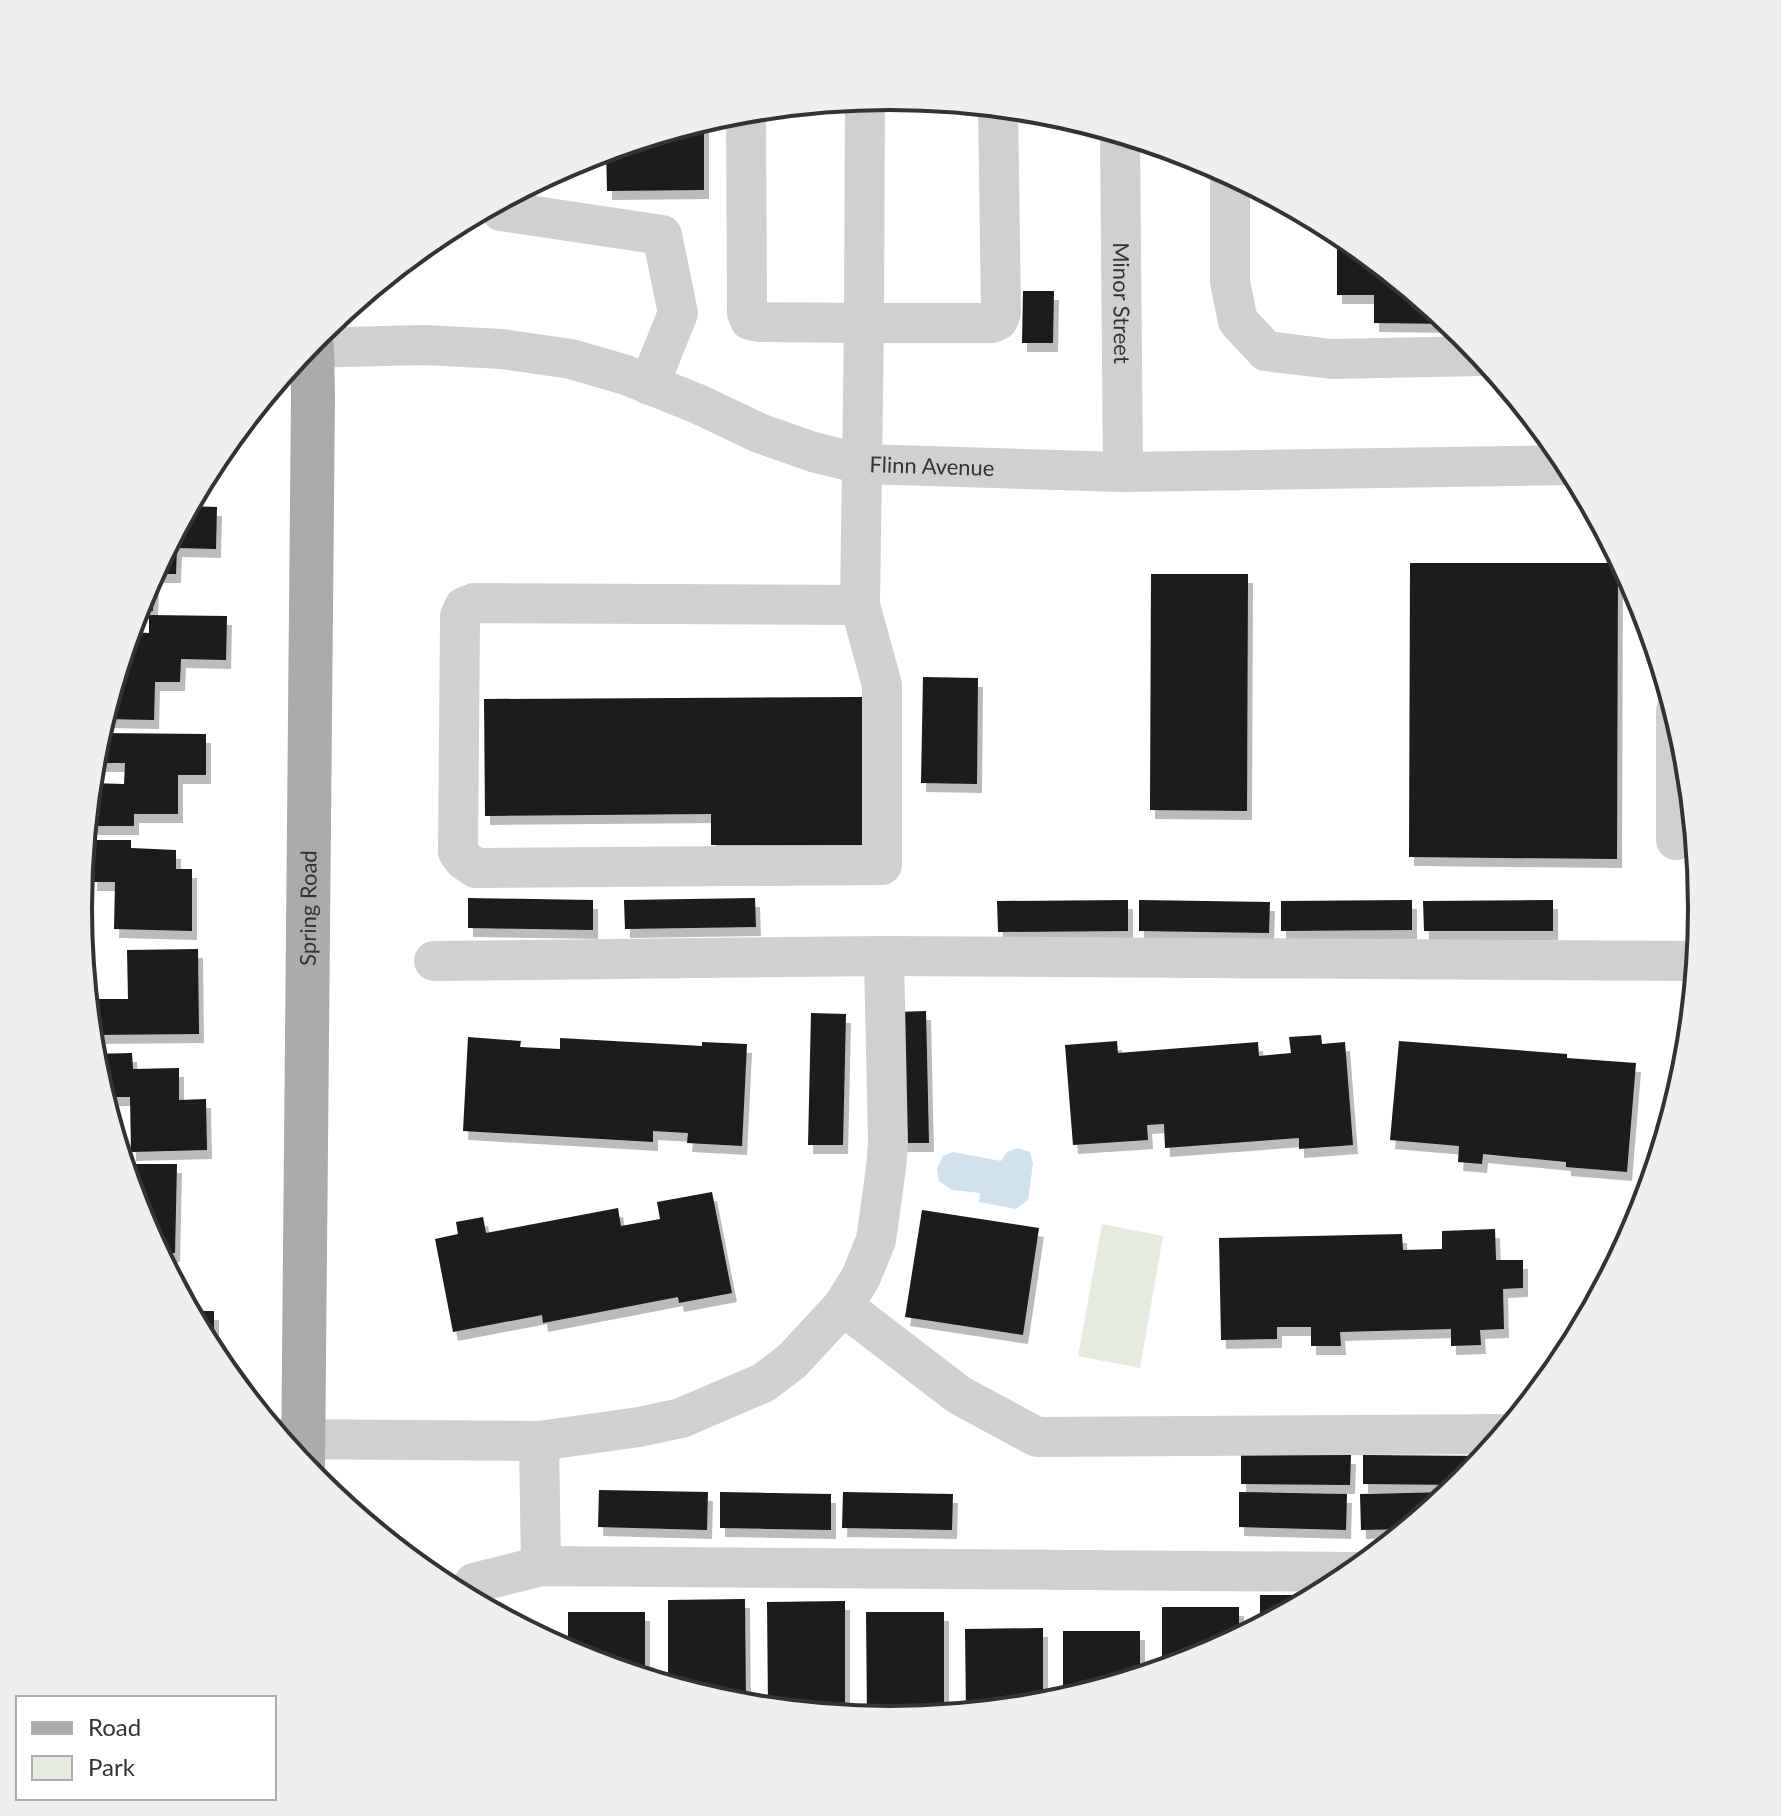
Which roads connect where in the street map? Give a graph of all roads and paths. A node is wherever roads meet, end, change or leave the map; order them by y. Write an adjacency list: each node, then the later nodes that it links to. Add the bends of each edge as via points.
1 (865, 110): 7 (street)
2 (998, 117): 7 (street, via 998,320)
3 (746, 123): 7 (street, via 750,320)
4 (1120, 144): 14 (street, Minor Street)
5 (1230, 186): 9 (street, via 1230,282 1238,321 1266,351 1331,359)
6 (501, 211): 11 (street, via 662,235 678,313)
7 (864, 323): 12 (street)
8 (327, 342): 11 (street, Flinn Avenue, via 502,349 571,359)
9 (1467, 356)
10 (312, 358): 23 (main road, Spring Road)
11 (649, 385): 12 (street, Flinn Avenue, via 759,433)
12 (862, 464): 14 (street, Flinn Avenue); 15 (street)
13 (1555, 465): 14 (street, Flinn Avenue)
14 (1123, 472)
15 (860, 605): 15 (street, via 464,607 458,852 476,868 882,865 882,685)
16 (1676, 765): 17 (street)
17 (1676, 840)
18 (884, 956): 19 (street); 20 (street); 21 (street, via 886,1168 876,1240)
19 (434, 961)
20 (1687, 961)
21 (843, 1306): 22 (street, via 959,1395 1037,1437); 24 (street, via 792,1361 763,1383 681,1418)
22 (1491, 1434)
23 (295, 1440)
24 (539, 1441): 25 (street); 26 (street)
25 (303, 1448)
26 (541, 1566): 27 (street); 28 (street, via 474,1583)
27 (1334, 1572)
28 (474, 1589)

